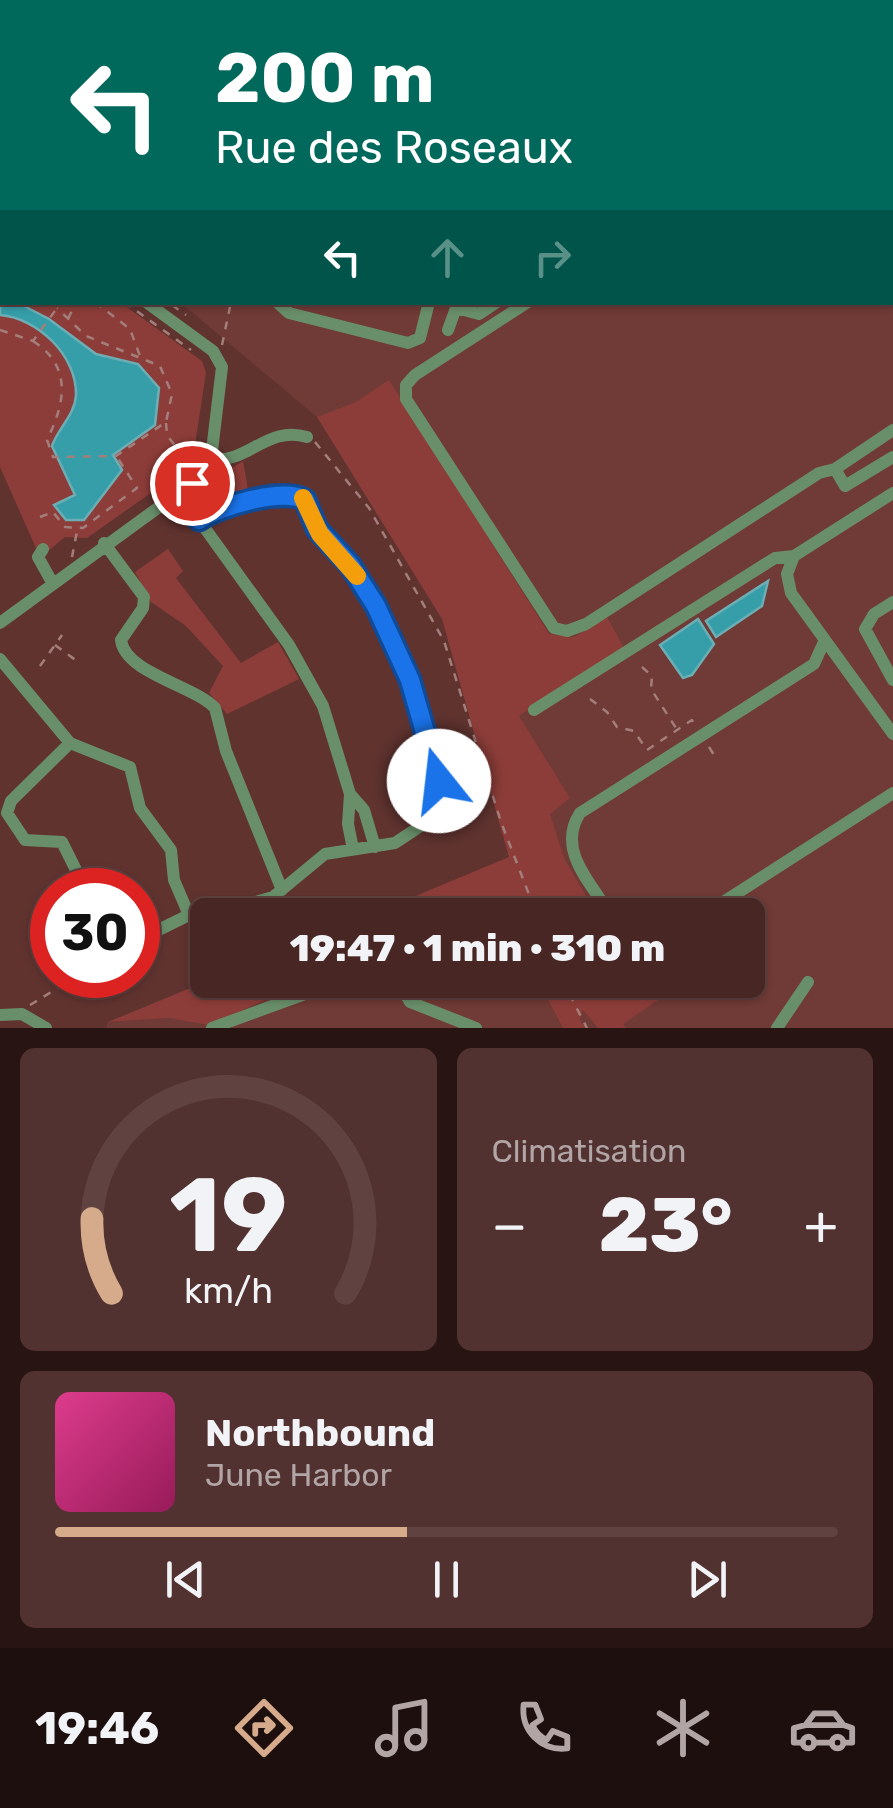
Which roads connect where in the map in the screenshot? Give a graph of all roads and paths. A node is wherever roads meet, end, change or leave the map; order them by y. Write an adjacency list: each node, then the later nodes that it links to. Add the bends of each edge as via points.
1 (54, 305): 10 (path)
2 (74, 305): 11 (path)
3 (100, 305): 16 (path, via 130,330)
4 (150, 305): 22 (street, via 220,361)
5 (229, 305): 15 (path)
6 (280, 305): 7 (street, via 289,313 408,343 420,338)
7 (428, 305)
8 (492, 305): 13 (street, via 479,314 456,308)
9 (523, 305): 23 (street, via 415,375 406,385 406,400 554,628 567,632 586,624 819,472)
10 (57, 308): 11 (path); 14 (path)
11 (67, 320): 16 (path, via 104,346)
12 (0, 330): 14 (path)
13 (448, 330)
14 (33, 341): 20 (path, via 57,364 64,395 47,450 53,457)
15 (223, 341)
16 (140, 356): 17 (path, via 169,379)
17 (166, 422): 20 (path); 24 (path, via 167,435)
18 (893, 430): 23 (street)
19 (307, 437): 22 (street, via 279,433 235,456); 59 (path, via 369,508 444,641)
20 (116, 456): 29 (path, via 136,488)
21 (893, 457): 23 (street, via 844,486)
22 (211, 460): 24 (street)
23 (835, 469)
24 (199, 477): 26 (street)
25 (893, 493): 32 (street)
26 (174, 495): 28 (street); 30 (street)
27 (40, 517): 29 (path, via 53,512 65,527)
28 (199, 520): 53 (street, via 294,652 323,706); 54 (street, via 218,508 301,496 320,534 376,606 410,680 439,796 425,826)
29 (77, 529): 33 (path)
30 (104, 544): 33 (street); 57 (street, via 144,598 123,636 123,650 215,708)
31 (43, 549): 34 (street, via 38,557)
32 (794, 556): 38 (street, via 787,574 791,593); 46 (street, via 775,558)
33 (70, 569): 34 (street)
34 (53, 584): 36 (street)
35 (893, 602): 44 (street, via 864,629)
36 (0, 622)
37 (62, 634): 39 (path)
38 (824, 642): 48 (street); 49 (street, via 814,664)
39 (56, 645): 40 (path); 41 (path)
40 (78, 661)
41 (40, 666)
42 (642, 667): 47 (path)
43 (2, 668): 50 (street)
44 (893, 680)
45 (590, 700): 47 (path, via 617,727 634,731 647,750)
46 (534, 710)
47 (677, 730): 49 (path, via 692,720)
48 (893, 734)
49 (702, 736): 51 (path); 60 (street, via 580,812 570,850)
50 (70, 743): 56 (street, via 11,801 8,813 28,842 62,842); 62 (street, via 130,768 140,808 172,850 174,880)
51 (716, 758)
52 (893, 793): 61 (street)
53 (350, 794): 54 (street, via 364,810); 55 (street)
54 (375, 846): 55 (street)
55 (353, 848): 57 (street, via 326,854)
56 (75, 868)
57 (282, 890): 58 (street)
58 (268, 898)
59 (531, 898)
60 (600, 898)
61 (729, 898)
62 (189, 915): 63 (street)
63 (160, 929)
64 (808, 982): 75 (street)
65 (39, 998): 69 (path)
66 (294, 998): 72 (street)
67 (408, 998): 73 (street)
68 (571, 998): 74 (path)
69 (15, 1013): 70 (street); 71 (street)
70 (0, 1015)
71 (46, 1028)
72 (212, 1028)
73 (476, 1028)
74 (587, 1028)
75 (777, 1028)

